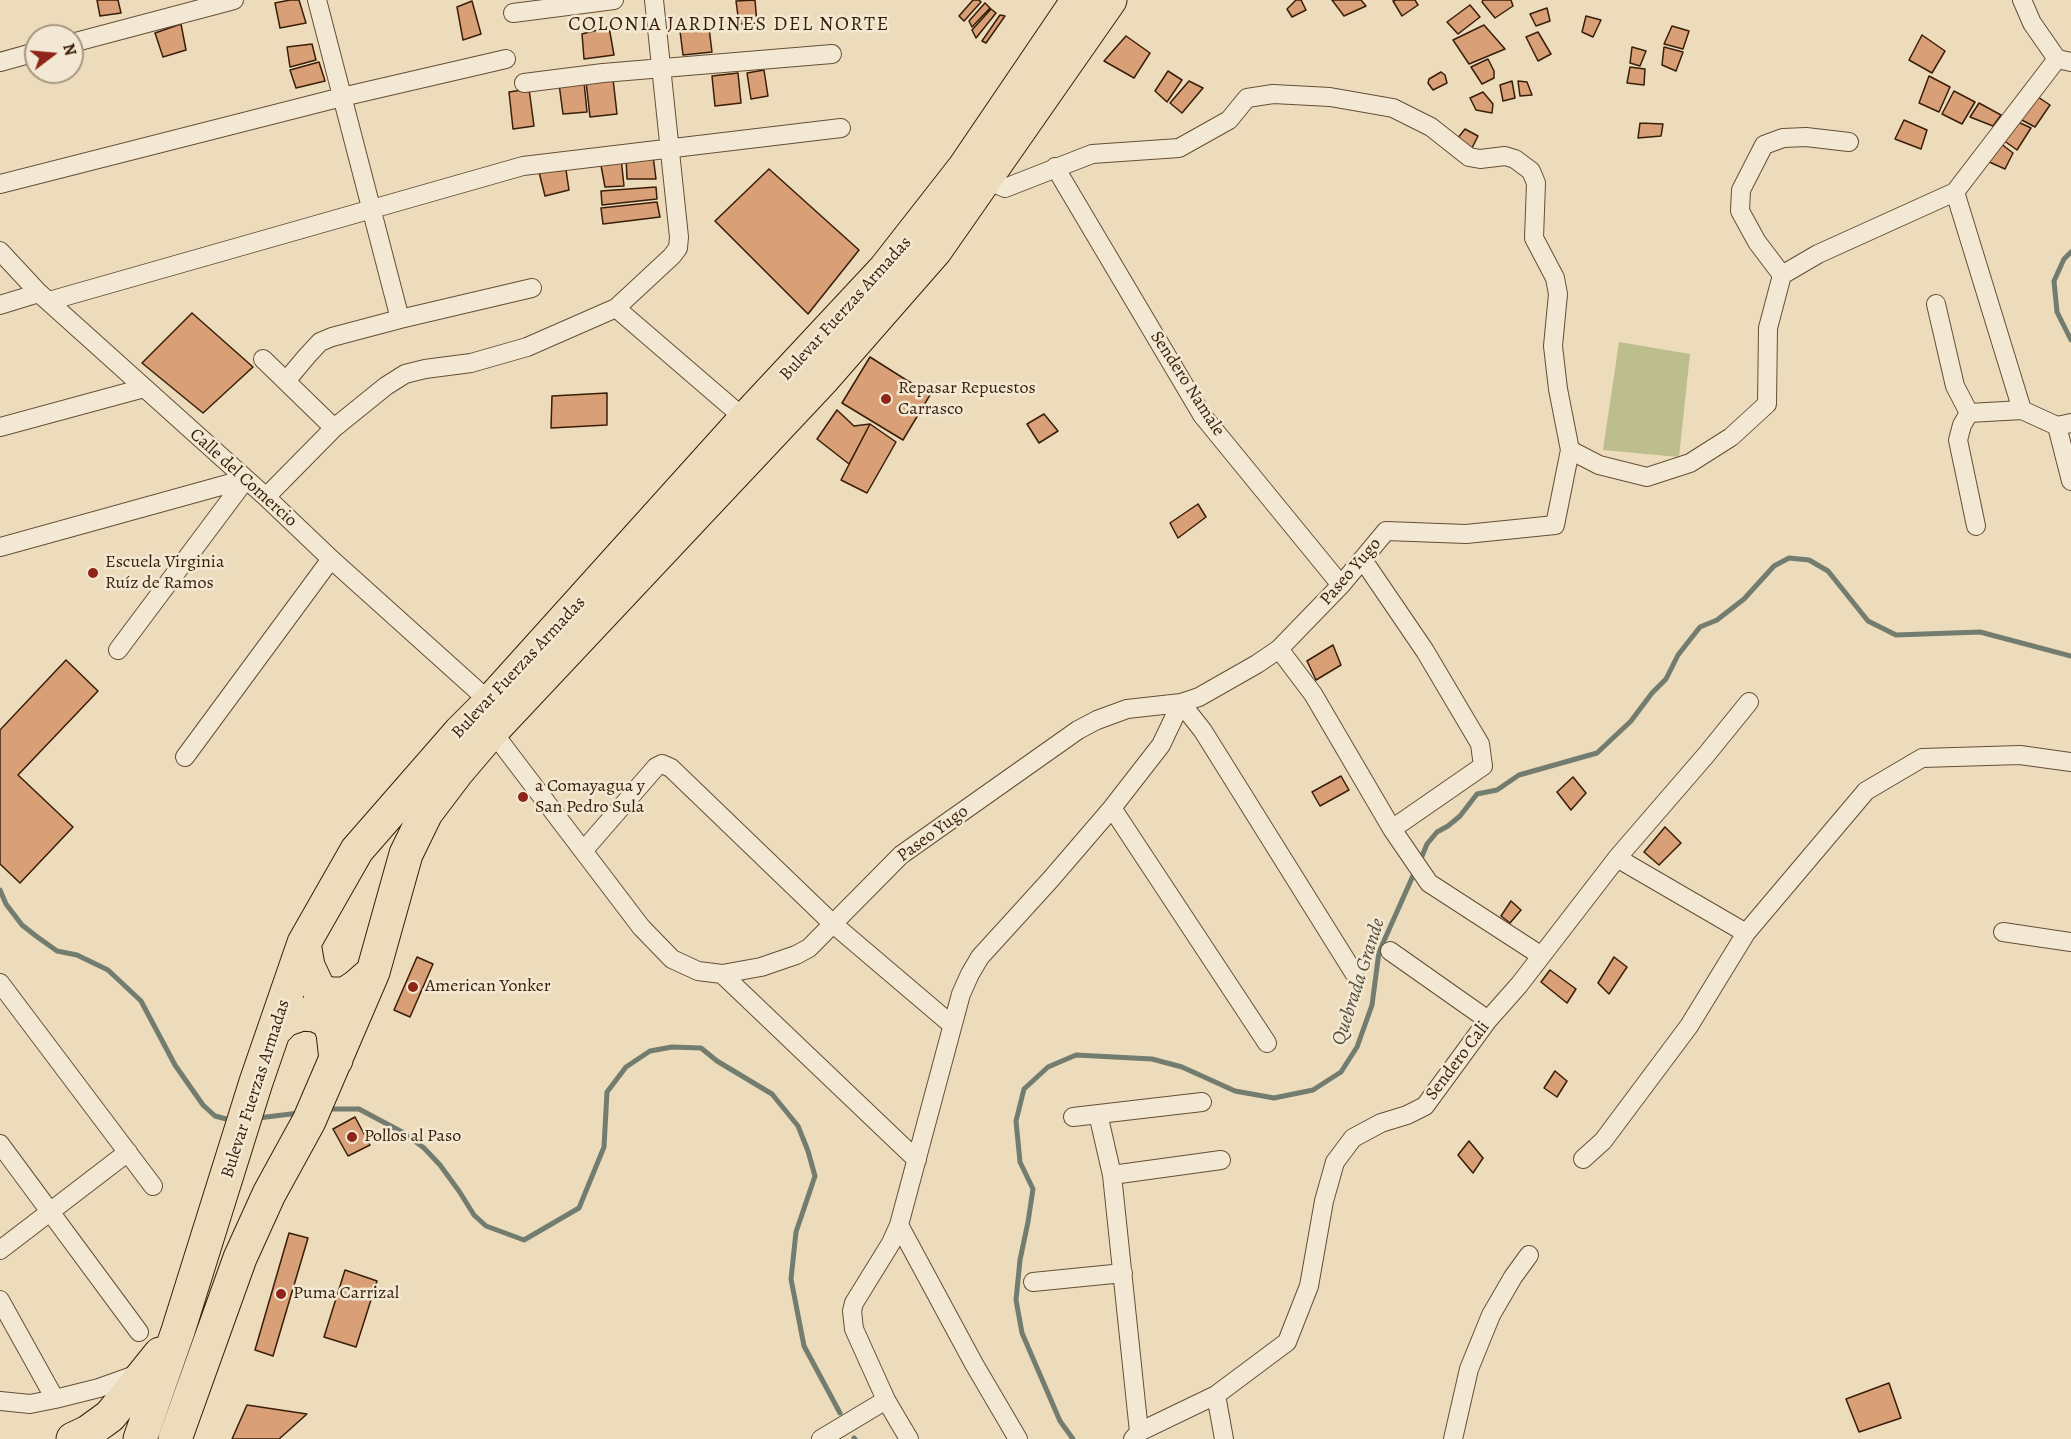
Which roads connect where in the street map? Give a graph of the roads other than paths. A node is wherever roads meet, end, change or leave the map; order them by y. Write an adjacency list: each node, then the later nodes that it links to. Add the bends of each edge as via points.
1 (234, 0): 9 (street)
2 (317, 0): 17 (street)
3 (614, 0): 8 (street)
4 (654, 0): 15 (street)
5 (1078, 0): 39 (highway, Bulevar Fuerzas Armadas, via 964,168 885,269)
6 (1110, 0): 22 (highway, Bulevar Fuerzas Armadas)
7 (2022, 0): 13 (street, via 2032,22)
8 (513, 13)
9 (84, 40)
10 (832, 54): 15 (street)
11 (24, 55): 14 (street)
12 (506, 59): 17 (street)
13 (2064, 60): 24 (street)
14 (0, 62)
15 (662, 68): 16 (street); 20 (street)
16 (524, 83)
17 (342, 97): 23 (street); 25 (street)
18 (841, 128): 20 (street)
19 (1849, 142): 27 (street, via 1806,137 1783,138 1764,145 1741,189 1740,211)
20 (670, 148): 25 (street, via 523,166); 32 (street, via 678,248)
21 (1055, 167): 22 (street, Paseo Yugo, via 1005,188); 43 (street, Paseo Yugo, via 1092,154 1179,148 1229,120 1247,98 1273,94 1330,97 1393,108 1431,127 1469,157 1515,159 1531,171 1536,183 1534,238 1555,278 1558,294 1553,346); 51 (street, Sendero Namale, via 1202,415)
22 (985, 179): 56 (highway, Bulevar Fuerzas Armadas, via 935,251 823,379)
23 (0, 184)
24 (1955, 192): 27 (street, via 1818,254); 37 (street)
25 (371, 210): 29 (street); 33 (street)
26 (0, 251): 29 (street, Calle del Comercio)
27 (1782, 275): 43 (street, via 1768,328 1767,405 1731,437 1690,463 1647,477 1599,465)
28 (532, 288): 33 (street)
29 (44, 297): 31 (street); 36 (street, Calle del Comercio)
30 (1936, 304): 38 (street, via 1955,386)
31 (0, 305)
32 (616, 308): 39 (street); 42 (street, via 527,347 471,363 405,374)
33 (400, 319): 35 (street, via 321,342)
34 (263, 359): 35 (street)
35 (286, 381): 42 (street)
36 (144, 388): 41 (street); 44 (street, Calle del Comercio)
37 (2022, 410): 38 (street); 40 (street)
38 (1969, 413): 47 (street, via 1958,440)
39 (745, 419): 56 (highway, Bulevar Fuerzas Armadas)
40 (2064, 424): 45 (street)
41 (0, 427)
42 (334, 428): 46 (street)
43 (1570, 450): 50 (street, Paseo Yugo, via 1556,525 1466,534 1386,531)
44 (246, 479): 46 (street, Calle del Comercio); 48 (street); 52 (street)
45 (2071, 482)
46 (266, 497): 49 (street, Calle del Comercio)
47 (1976, 526)
48 (0, 547)
49 (331, 559): 56 (street, Calle del Comercio); 57 (street)
50 (1363, 561): 51 (street, Paseo Yugo); 60 (street, via 1425,651 1480,744 1483,766)
51 (1341, 585): 53 (street, Paseo Yugo)
52 (118, 650)
53 (1279, 650): 55 (street, Paseo Yugo, via 1199,697); 60 (street, via 1313,694)
54 (1749, 702): 62 (street, Sendero Cali)
55 (1181, 703): 59 (street, via 1161,746); 63 (street, Paseo Yugo, via 1127,709 1078,730 901,855); 71 (street, via 1203,730)
56 (491, 717): 61 (street, Paseo Yugo); 67 (highway, Bulevar Fuerzas Armadas, via 460,732 357,850); 70 (highway, Bulevar Fuerzas Armadas, via 426,813 406,854)
57 (185, 756)
58 (2071, 762): 65 (street, via 2020,755 1922,758 1866,791)
59 (1112, 808): 75 (street, via 980,957 961,994); 77 (street)
60 (1392, 829): 69 (street, via 1429,883)
61 (584, 850): 63 (street, via 662,764 671,768); 72 (street, Paseo Yugo, via 642,927 672,959 698,971)
62 (1617, 858): 65 (street); 69 (street, Sendero Cali)
63 (832, 923): 72 (street, Paseo Yugo, via 809,948 796,955 761,968); 75 (street)
64 (2003, 932): 66 (street)
65 (1746, 933): 84 (street, via 1689,1026 1603,1141)
66 (2071, 942)
67 (304, 943): 70 (highway, via 308,966 320,992 345,994); 76 (highway, Bulevar Fuerzas Armadas)
68 (1390, 951): 74 (street)
69 (1540, 955): 74 (street, Sendero Cali)
70 (373, 972): 78 (highway, Bulevar Fuerzas Armadas)
71 (1354, 973)
72 (722, 974): 85 (street)
73 (0, 983): 83 (street)
74 (1488, 1020): 99 (street, Sendero Cali, via 1425,1106 1353,1138 1335,1162 1323,1201 1309,1286 1287,1342)
75 (952, 1025): 85 (street)
76 (274, 1031): 78 (highway, via 285,1020 302,1014 328,1021); 96 (highway, Bulevar Fuerzas Armadas)
77 (1267, 1043)
78 (336, 1060): 106 (highway, Bulevar Fuerzas Armadas, via 240,1258)
79 (1202, 1102): 80 (street)
80 (1098, 1114): 81 (street); 87 (street)
81 (1073, 1117)
82 (0, 1144): 89 (street)
83 (128, 1152): 88 (street); 89 (street)
84 (1583, 1159)
85 (917, 1160): 90 (street)
86 (1221, 1160): 87 (street)
87 (1112, 1175): 93 (street)
88 (153, 1186)
89 (50, 1211): 91 (street); 97 (street)
90 (899, 1225): 101 (street, via 852,1311 854,1329); 109 (street)
91 (0, 1250)
92 (1529, 1255): 111 (street, via 1486,1326 1469,1369)
93 (1123, 1273): 94 (street); 103 (street)
94 (1033, 1282)
95 (0, 1300): 100 (street)
96 (178, 1331): 98 (highway); 105 (highway, Bulevar Fuerzas Armadas)
97 (139, 1332)
98 (148, 1371): 100 (street); 104 (highway, via 110,1416)
99 (1216, 1395): 103 (street, Sendero Cali); 110 (street)
100 (54, 1399): 102 (street, via 30,1404)
101 (886, 1400): 107 (street); 108 (street)
102 (0, 1401)
103 (1136, 1436)
104 (73, 1439)
105 (140, 1439)
106 (175, 1439)
107 (821, 1439)
108 (909, 1439)
109 (1018, 1439)
110 (1224, 1439)
111 (1453, 1439)

